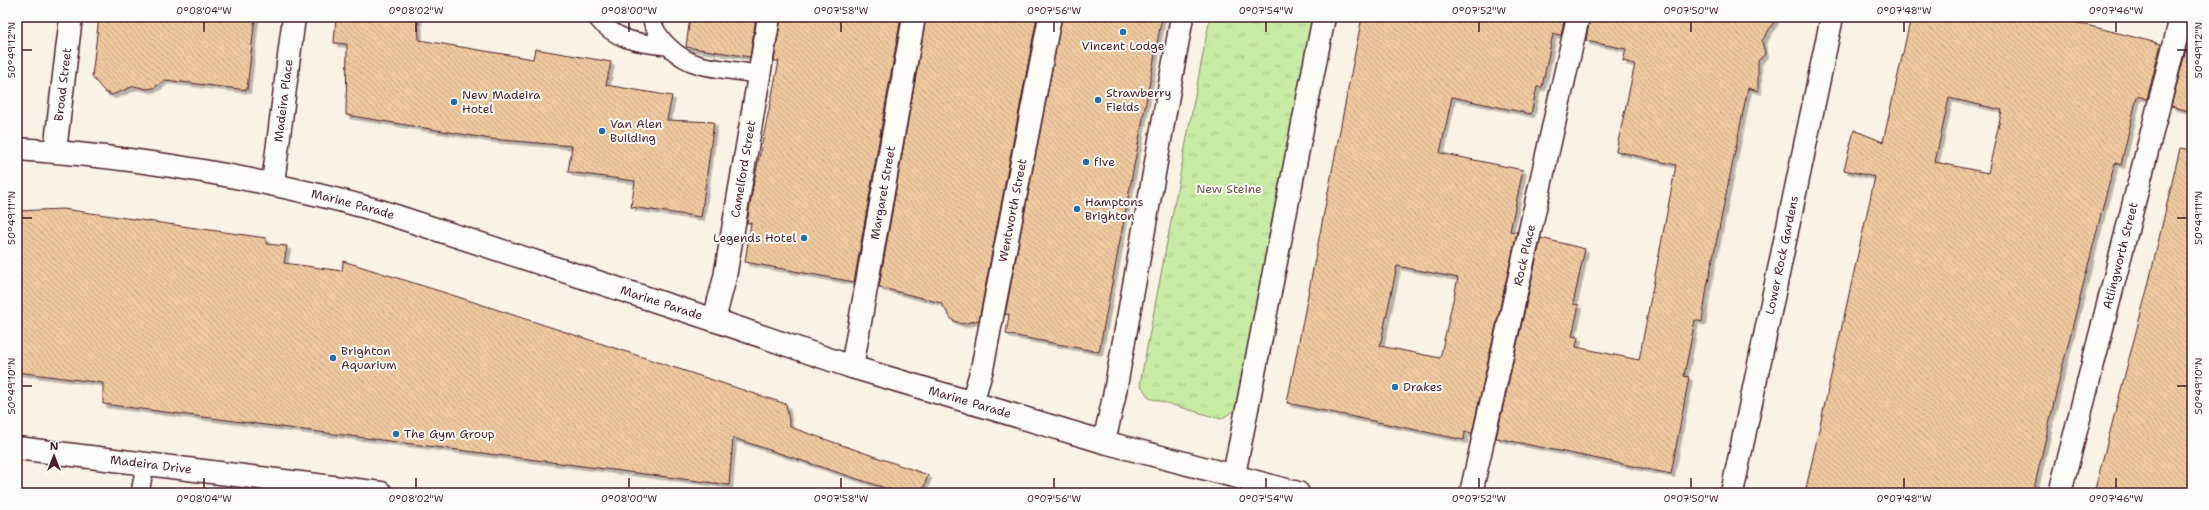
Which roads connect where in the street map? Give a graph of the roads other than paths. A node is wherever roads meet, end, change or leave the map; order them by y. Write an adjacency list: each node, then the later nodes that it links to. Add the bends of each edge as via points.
1 (72, 17): 16 (street, Broad Street)
2 (294, 17): 17 (street, Madeira Place)
3 (596, 17): 13 (lane, via 604,27 625,40)
4 (651, 17): 13 (lane)
5 (769, 17): 14 (street, Camelford Street)
6 (914, 17): 19 (street, Margaret Street)
7 (1050, 17): 20 (street, Wentworth Street, via 982,369)
8 (1182, 17): 21 (street)
9 (1324, 17): 24 (street)
10 (1578, 17): 28 (street, Rock Place)
11 (1832, 17): 29 (street, Lower Rock Gardens)
12 (2183, 19): 30 (street, Atlingworth Street)
13 (666, 46): 14 (lane, via 699,65 735,69)
14 (758, 75): 18 (street, Camelford Street, via 725,277)
15 (17, 149): 16 (street, Marine Parade)
16 (55, 151): 17 (street, Marine Parade)
17 (273, 183): 18 (street, Marine Parade, via 380,211)
18 (714, 320): 19 (street, Marine Parade)
19 (852, 368): 20 (street, Marine Parade)
20 (972, 402): 21 (street, Marine Parade)
21 (1104, 442): 24 (street, Marine Parade)
22 (17, 448): 23 (street, Madeira Drive)
23 (145, 465): 25 (lane); 26 (street, Madeira Drive)
24 (1234, 475): 27 (street, Marine Parade)
25 (140, 493)
26 (381, 493)
27 (1298, 493)
28 (1472, 493)
29 (1732, 493)
30 (2060, 493)

